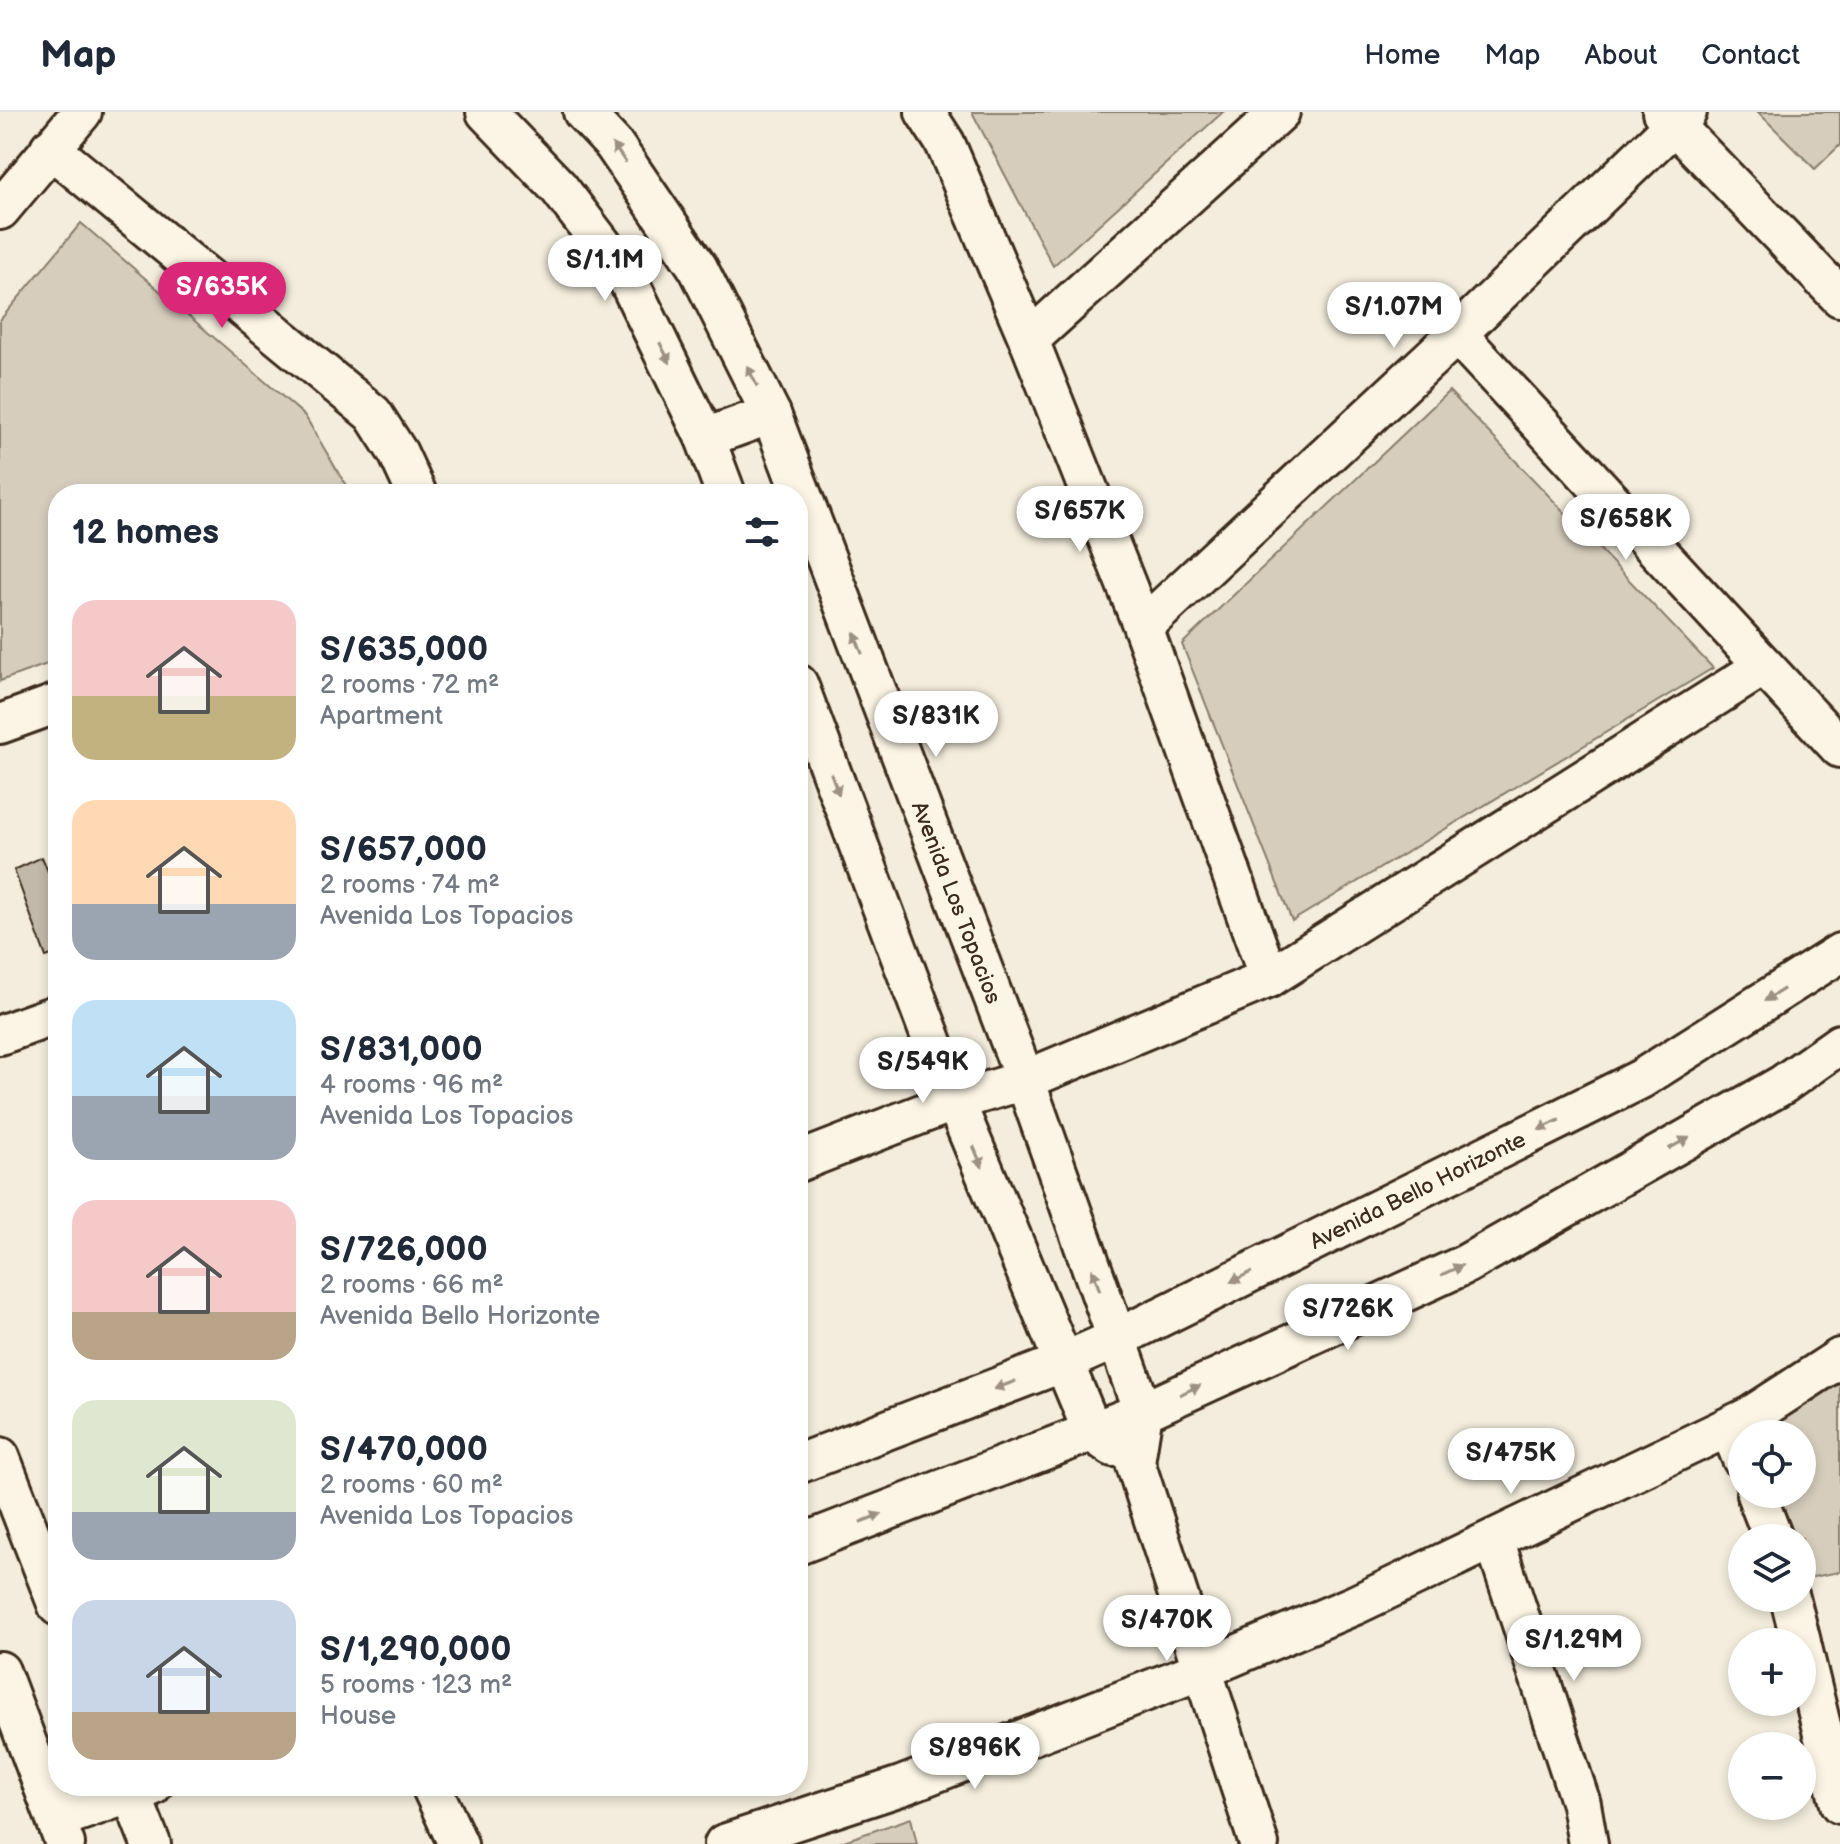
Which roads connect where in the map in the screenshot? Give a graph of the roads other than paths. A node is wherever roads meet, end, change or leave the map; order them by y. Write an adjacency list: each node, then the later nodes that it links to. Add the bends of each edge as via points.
1 (82, 112): 7 (street)
2 (486, 112): 13 (street, one-way to 13, via 559,188 626,276)
3 (583, 112): 12 (street, Avenida Los Topacios, one-way to 3, via 698,268 614,145)
4 (925, 112): 11 (street, via 945,143)
5 (1280, 112): 11 (street)
6 (1675, 117): 9 (street); 10 (street)
7 (50, 148): 8 (street); 14 (street, via 373,414)
8 (0, 210)
9 (1840, 297)
10 (1457, 334): 18 (street); 19 (street)
11 (1029, 340): 18 (street)
12 (771, 414): 13 (street); 16 (street, Avenida Los Topacios, one-way to 12)
13 (705, 438): 15 (street)
14 (412, 484)
15 (722, 484)
16 (798, 484)
17 (808, 511): 29 (street, Avenida Los Topacios, one-way to 17)
18 (1143, 627): 25 (street)
19 (1764, 666): 23 (street); 25 (street)
20 (48, 707): 22 (street)
21 (808, 711): 30 (street, one-way to 30)
22 (0, 724)
23 (1840, 748)
24 (1840, 953): 32 (street, Avenida Bello Horizonte, one-way to 32, via 1641,1079)
25 (1269, 978): 29 (street)
26 (48, 1018): 27 (street)
27 (0, 1035)
28 (1840, 1044): 35 (street, one-way to 28, via 1466,1264 1782,1085)
29 (1025, 1080): 30 (street); 32 (street, Avenida Los Topacios, one-way to 29)
30 (955, 1101): 31 (street); 34 (street, one-way to 34)
31 (808, 1158)
32 (1116, 1339): 34 (street, Avenida Bello Horizonte); 35 (street, Avenida Los Topacios)
33 (1840, 1358): 36 (street)
34 (1064, 1362): 37 (street); 40 (street, Avenida Bello Horizonte, one-way to 40)
35 (1143, 1412): 37 (street); 41 (street, Avenida Los Topacios)
36 (1764, 1420)
37 (1093, 1433): 41 (street); 43 (street, one-way to 37)
38 (1728, 1446): 42 (street)
39 (0, 1457): 44 (street)
40 (808, 1460)
41 (1135, 1462): 45 (street, Avenida Los Topacios)
42 (1494, 1539): 45 (street); 59 (street, via 1581,1804)
43 (808, 1541)
44 (48, 1580)
45 (1201, 1670): 57 (street, via 901,1786); 58 (street, Avenida Los Topacios)
46 (0, 1671): 48 (street)
47 (1816, 1706): 53 (street)
48 (45, 1749)
49 (54, 1796): 54 (street)
50 (125, 1796): 54 (street)
51 (139, 1796): 55 (street)
52 (436, 1796): 56 (street)
53 (1840, 1804)
54 (61, 1832)
55 (151, 1844)
56 (458, 1844)
57 (724, 1844)
58 (1259, 1844)
59 (1588, 1844)

